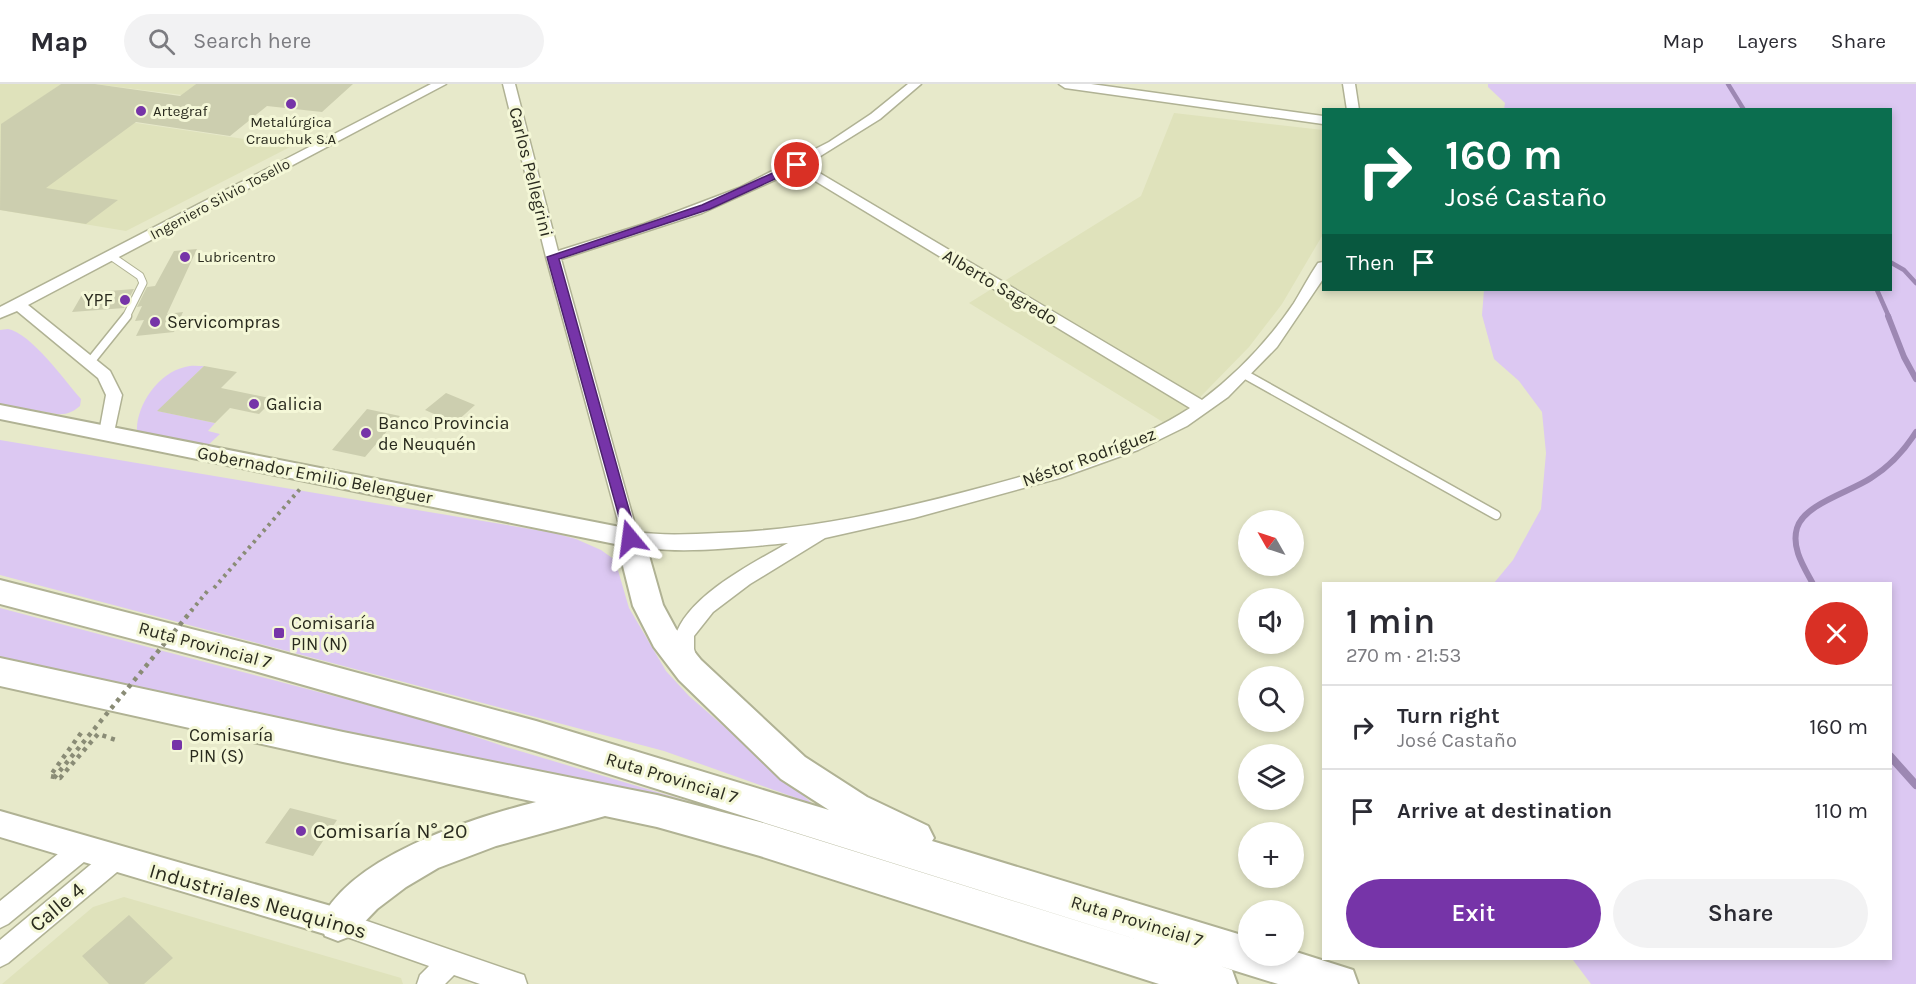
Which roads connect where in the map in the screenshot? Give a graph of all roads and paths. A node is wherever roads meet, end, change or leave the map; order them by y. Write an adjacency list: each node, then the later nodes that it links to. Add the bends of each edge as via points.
1 (440, 84): 9 (street, Ingeniero Silvio Tosello)
2 (508, 84): 10 (street, Carlos Pellegrini)
3 (915, 84): 8 (street, via 870,121)
4 (1065, 84): 7 (street)
5 (1349, 84): 6 (street)
6 (1353, 108)
7 (1322, 120)
8 (797, 165): 10 (street, via 706,207); 16 (street, Alberto Sagredo)
9 (111, 256): 12 (street, Ingeniero Silvio Tosello); 14 (lane, via 140,276 143,283 124,321)
10 (553, 257): 22 (street, Carlos Pellegrini)
11 (1322, 269): 15 (street, Néstor Rodríguez, via 1300,307)
12 (18, 304): 13 (street, Ingeniero Silvio Tosello); 14 (street)
13 (0, 313)
14 (90, 362): 18 (street, via 104,375 114,395)
15 (1244, 374): 16 (street, Néstor Rodríguez); 20 (lane)
16 (1202, 408): 21 (street, Néstor Rodríguez, via 1152,437 1045,476)
17 (0, 412): 18 (street, Gobernador Emilio Belenguer)
18 (107, 433): 19 (street, Gobernador Emilio Belenguer)
19 (313, 475): 22 (street, Gobernador Emilio Belenguer); 28 (path, bridge, via 212,588)
20 (1496, 515)
21 (823, 531): 22 (street, Néstor Rodríguez, via 656,543); 24 (street, Néstor Rodríguez, via 701,611 684,637)
22 (630, 538): 24 (highway, via 648,606 665,638)
23 (0, 592): 33 (highway, Ruta Provincial 7, via 536,736)
24 (690, 670): 33 (highway, via 793,768 825,790 888,825)
25 (0, 672): 29 (highway, Ruta Provincial 7, via 342,747)
26 (81, 733): 28 (path, via 50,776)
27 (119, 741): 28 (path, via 98,734 60,778)
28 (54, 778)
29 (609, 800): 35 (highway, via 484,834 422,858 371,889); 40 (highway, Ruta Provincial 7, via 760,839)
30 (0, 825): 31 (street, Industriales Neuquinos)
31 (82, 849): 32 (street, Industriales Neuquinos); 34 (street, Calle 4)
32 (115, 859): 35 (street, Industriales Neuquinos); 36 (street, Calle 4)
33 (1013, 883): 41 (highway, Ruta Provincial 7)
34 (0, 916)
35 (338, 923): 37 (street, Industriales Neuquinos)
36 (0, 955)
37 (450, 961): 38 (street); 39 (street, Industriales Neuquinos)
38 (429, 984)
39 (515, 984)
40 (1218, 984)
41 (1339, 984)

